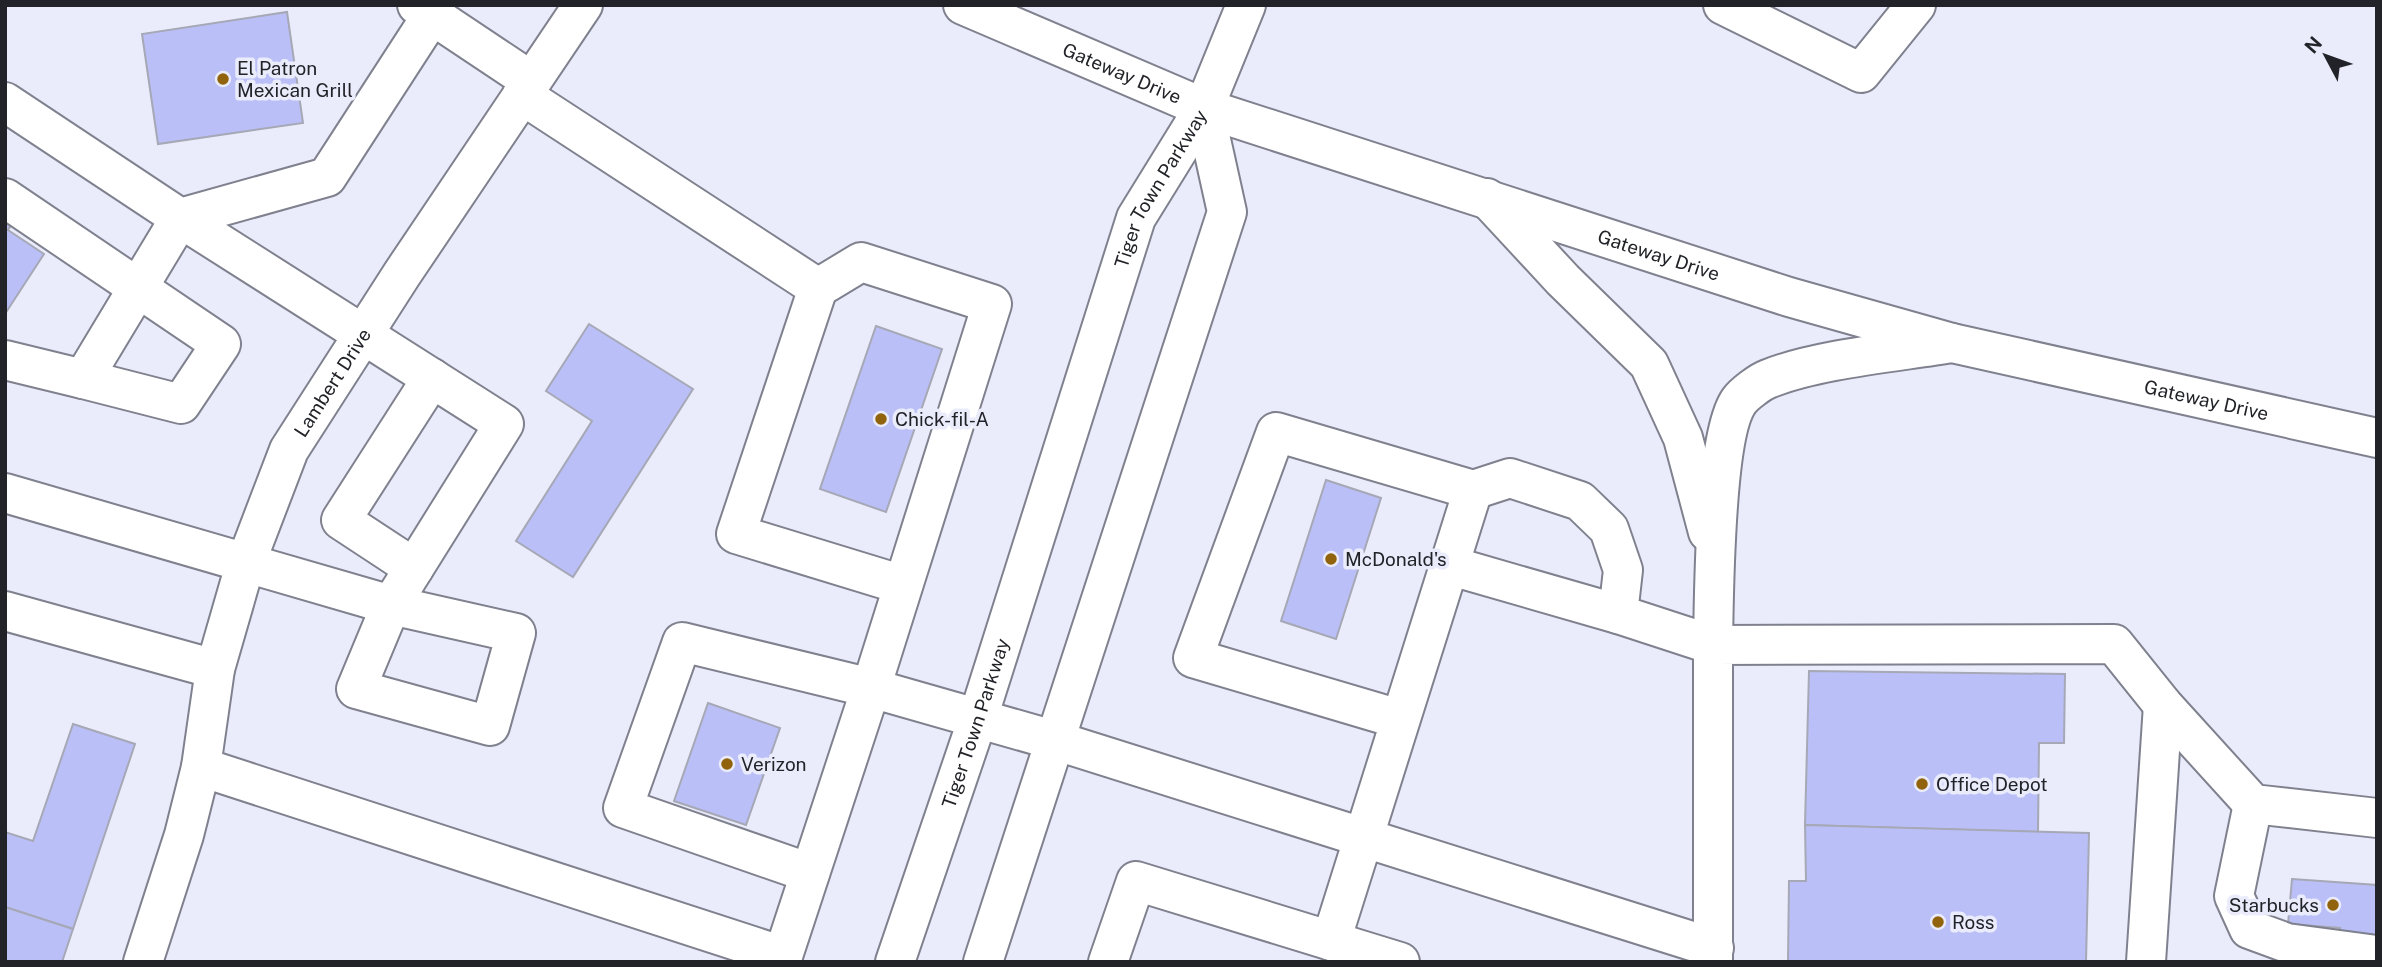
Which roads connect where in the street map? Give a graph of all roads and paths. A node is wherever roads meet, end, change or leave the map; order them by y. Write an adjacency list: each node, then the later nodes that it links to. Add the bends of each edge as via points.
1 (583, 5): 7 (main road, Lambert Drive)
2 (963, 5): 9 (main road, Gateway Drive)
3 (1246, 5): 9 (main road)
4 (1723, 5): 5 (main road, via 1861,73)
5 (1916, 5)
6 (424, 10): 7 (main road); 12 (main road, via 327,177)
7 (526, 88): 14 (main road); 15 (main road, Lambert Drive)
8 (5, 102): 12 (main road)
9 (1204, 108): 11 (main road, Gateway Drive); 34 (main road, Tiger Town Parkway, via 1136,218); 36 (main road, Tiger Town Parkway, via 1227,212)
10 (5, 198): 13 (main road)
11 (1487, 198): 16 (main road, Gateway Drive, via 1776,293); 23 (main road, via 1650,365 1683,438)
12 (180, 218): 13 (main road); 15 (main road)
13 (138, 288): 19 (main road); 19 (main road, via 221,344 181,404)
14 (818, 288): 27 (main road, via 736,534); 27 (main road, via 861,262 992,304)
15 (363, 335): 18 (main road); 24 (main road, Lambert Drive, via 289,450)
16 (1952, 343): 20 (main road, Gateway Drive); 23 (main road, via 1805,368 1766,379 1739,401 1726,435)
17 (5, 360): 19 (main road)
18 (432, 378): 26 (main road, via 504,424); 26 (main road, via 341,520)
19 (83, 379)
20 (2371, 438)
21 (1473, 490): 25 (main road); 29 (main road, via 1510,478 1580,501 1609,529 1623,570); 35 (main road, via 1276,432 1193,658)
22 (5, 493): 24 (main road)
23 (1714, 554): 30 (main road)
24 (245, 565): 26 (main road, via 391,605); 31 (main road, Lambert Drive)
25 (1448, 565): 29 (main road); 35 (main road)
26 (414, 568)
27 (904, 585): 32 (main road)
28 (5, 611): 31 (main road)
29 (1618, 614): 30 (main road)
30 (1713, 645): 33 (main road, via 2114,644); 43 (main road)
31 (215, 669): 37 (main road, Lambert Drive)
32 (872, 688): 34 (main road); 41 (main road); 41 (main road, via 682,642 623,808)
33 (2163, 705): 38 (main road); 51 (main road)
34 (978, 718): 36 (main road); 47 (main road, Tiger Town Parkway)
35 (1399, 719): 40 (main road)
36 (1057, 741): 40 (main road); 48 (main road, Tiger Town Parkway)
37 (201, 767): 45 (main road); 46 (main road, Lambert Drive)
38 (2253, 804): 39 (main road); 44 (main road, via 2234,896 2249,929 2287,943)
39 (2377, 818)
40 (1362, 838): 42 (main road); 43 (main road)
41 (810, 873): 45 (main road)
42 (1331, 941): 49 (main road, via 1136,881); 50 (main road)
43 (1714, 955)
44 (2377, 955)
45 (782, 959)
46 (143, 962)
47 (895, 962)
48 (983, 962)
49 (1108, 962)
50 (1400, 962)
51 (2147, 962)

